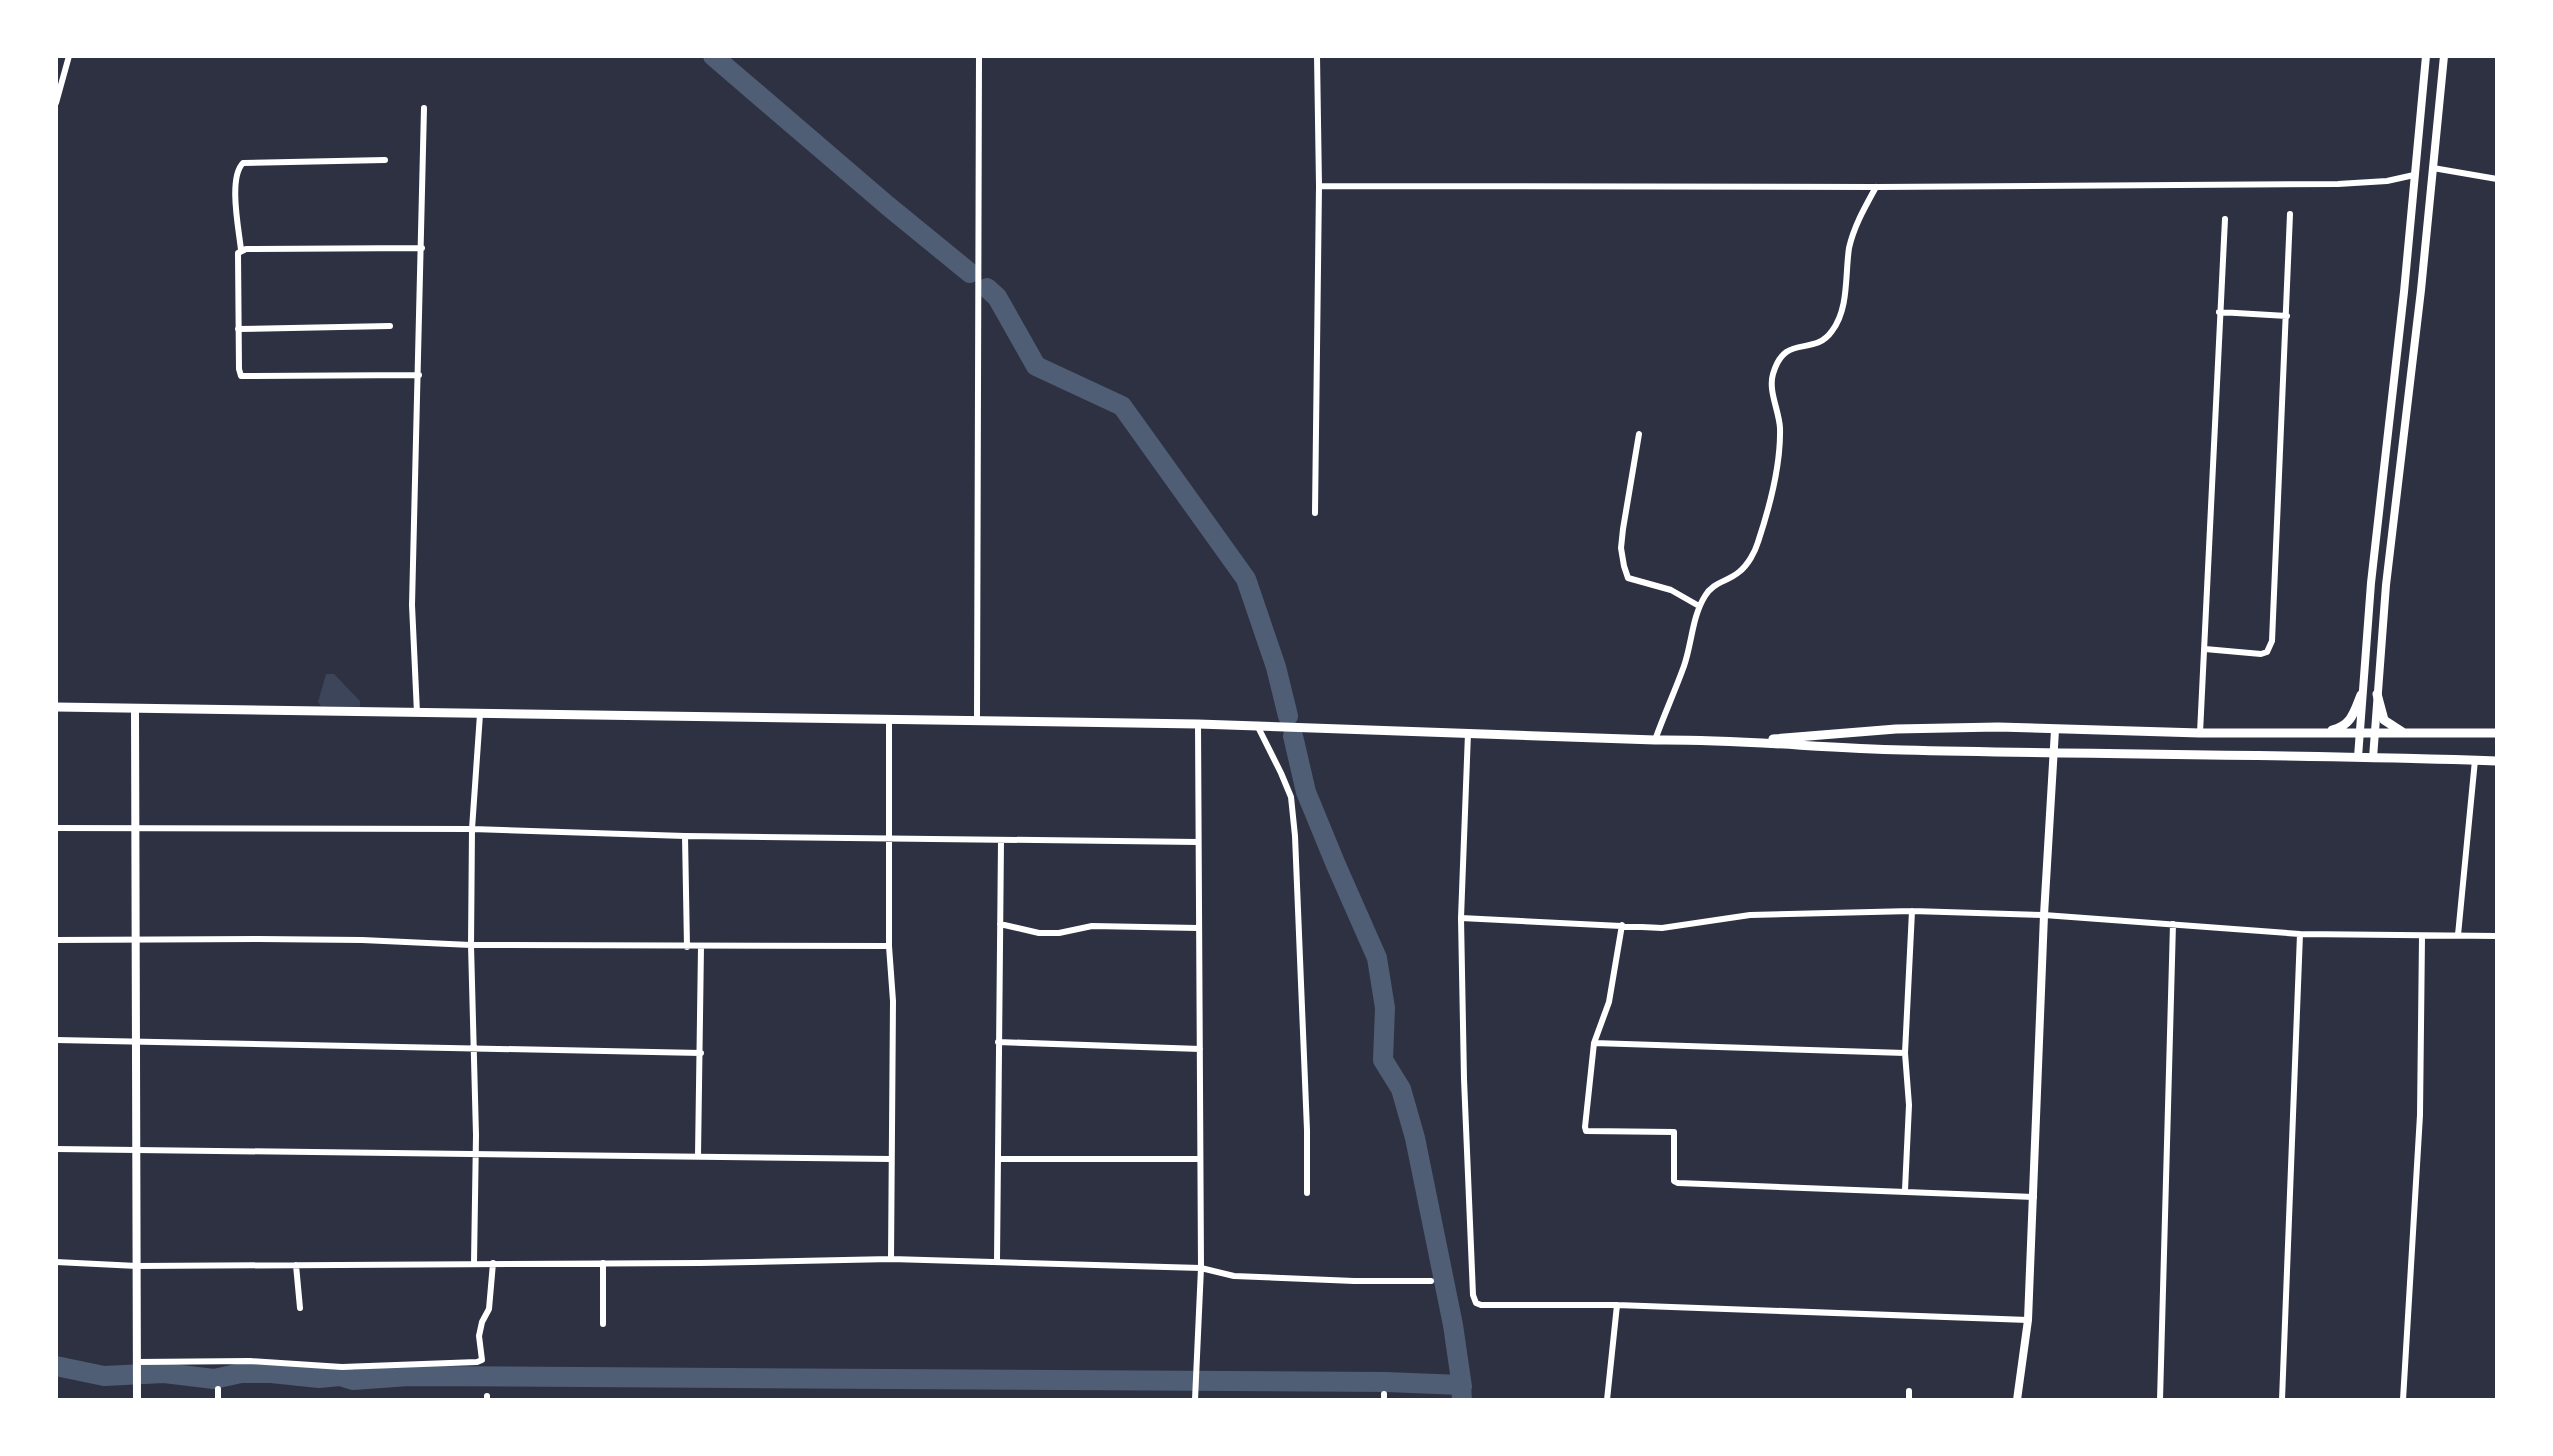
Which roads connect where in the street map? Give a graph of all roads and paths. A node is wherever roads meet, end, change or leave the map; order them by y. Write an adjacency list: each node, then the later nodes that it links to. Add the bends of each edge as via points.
1 (69, 56): 6 (street)
2 (979, 56): 34 (street)
3 (1317, 56): 12 (street)
4 (2426, 56): 10 (street)
5 (2444, 56): 9 (street)
6 (56, 103)
7 (424, 108): 16 (street)
8 (385, 160): 17 (street, via 243,163 235,188)
9 (2433, 168): 11 (street); 27 (street)
10 (2414, 175): 13 (street, via 2338,184); 28 (street)
11 (2497, 179)
12 (1319, 186): 13 (street); 24 (street)
13 (1876, 187): 25 (street, via 1855,225 1837,324 1816,345 1791,348 1772,376 1779,447 1758,544 1749,562 1715,584)
14 (2290, 214): 19 (street)
15 (2225, 219): 18 (street)
16 (422, 248): 17 (street); 22 (street)
17 (241, 250): 21 (street)
18 (2219, 312): 19 (street); 26 (street)
19 (2287, 316): 26 (street, via 2272,641 2261,654)
20 (390, 326): 21 (street)
21 (238, 329): 22 (street, via 241,376)
22 (419, 375): 31 (street, via 412,605)
23 (1639, 434): 25 (street, via 1621,548 1628,578 1671,590)
24 (1315, 513)
25 (1699, 606): 45 (street, via 1685,665)
26 (2205, 649): 40 (street)
27 (2377, 694): 42 (main road, via 2384,720); 44 (street)
28 (2361, 695): 39 (main road, via 2351,720); 41 (street)
29 (56, 707): 30 (main road)
30 (135, 710): 31 (main road); 52 (street)
31 (417, 713): 32 (main road)
32 (480, 714): 33 (main road); 54 (street)
33 (889, 718): 34 (main road); 56 (street)
34 (977, 719): 35 (main road)
35 (1198, 724): 36 (main road); 58 (street)
36 (1257, 725): 38 (main road); 92 (street, via 1291,797)
37 (2055, 730): 40 (main road); 46 (main road, via 1896,729); 47 (street)
38 (1468, 731): 45 (main road); 61 (street)
39 (2323, 732): 40 (main road); 41 (main road)
40 (2200, 733)
41 (2358, 733): 44 (main road); 48 (street)
42 (2404, 733): 43 (main road); 44 (main road)
43 (2497, 733)
44 (2373, 734): 49 (street)
45 (1655, 740): 46 (main road)
46 (1742, 741): 47 (main road)
47 (2054, 751): 48 (main road); 60 (street)
48 (2358, 757): 49 (main road)
49 (2373, 758): 50 (main road)
50 (2475, 760): 51 (main road); 67 (street)
51 (2497, 761)
52 (137, 827): 53 (street); 54 (street); 70 (street)
53 (56, 828)
54 (472, 829): 55 (street); 72 (street)
55 (685, 836): 56 (street); 74 (street)
56 (887, 839): 57 (street); 73 (street)
57 (1001, 841): 58 (street); 62 (street)
58 (1198, 842): 65 (street)
59 (1912, 911): 60 (street); 64 (street, via 1750,915 1662,928); 83 (street)
60 (2044, 915): 63 (street); 93 (street)
61 (1461, 918): 64 (street); 104 (street, via 1473,1299 1481,1305)
62 (1000, 924): 65 (street, via 1039,933 1092,926); 78 (street)
63 (2173, 924): 66 (street); 117 (street)
64 (1622, 925): 79 (street, via 1609,1002)
65 (1198, 928): 80 (street)
66 (2300, 934): 69 (street); 118 (street)
67 (2458, 935): 68 (street); 69 (street)
68 (2497, 936)
69 (2422, 937): 119 (street, via 2420,1115)
70 (136, 939): 71 (street); 72 (street); 77 (street)
71 (56, 940)
72 (471, 945): 74 (street); 81 (street)
73 (889, 946): 75 (street); 88 (street)
74 (687, 947): 75 (street)
75 (701, 947): 82 (street)
76 (56, 1040): 77 (street)
77 (137, 1041): 81 (street); 84 (street)
78 (998, 1042): 80 (street); 89 (street)
79 (1594, 1043): 83 (street); 91 (street, via 1585,1129 1674,1132 1678,1183)
80 (1200, 1049): 90 (street)
81 (473, 1050): 82 (street); 86 (street)
82 (701, 1053): 87 (street)
83 (1905, 1053): 91 (street)
84 (137, 1148): 85 (street); 86 (street); 101 (street)
85 (56, 1149)
86 (474, 1155): 87 (street); 97 (street)
87 (698, 1156): 88 (street)
88 (891, 1159): 94 (street)
89 (999, 1159): 90 (street); 95 (street)
90 (1200, 1159): 102 (street)
91 (1905, 1190): 93 (street)
92 (1307, 1193)
93 (2034, 1197): 106 (street)
94 (891, 1259): 95 (street); 99 (street)
95 (997, 1261): 102 (street)
96 (56, 1262): 101 (street)
97 (474, 1263): 98 (street); 100 (street)
98 (493, 1263): 99 (street); 108 (street, via 489,1309 479,1336 482,1360 477,1362 342,1367 250,1361)
99 (603, 1263): 107 (street)
100 (296, 1265): 101 (street); 105 (street)
101 (137, 1266): 108 (street)
102 (1201, 1268): 103 (street, via 1234,1276); 113 (street)
103 (1431, 1281)
104 (1617, 1305): 106 (street); 114 (street)
105 (300, 1308)
106 (2028, 1320): 116 (street)
107 (603, 1324)
108 (137, 1364): 111 (street)
109 (218, 1389): 112 (street)
110 (1909, 1391): 115 (street)
111 (137, 1400)
112 (218, 1400)
113 (1195, 1400)
114 (1607, 1400)
115 (1909, 1400)
116 (2017, 1400)
117 (2160, 1400)
118 (2282, 1400)
119 (2403, 1400)

